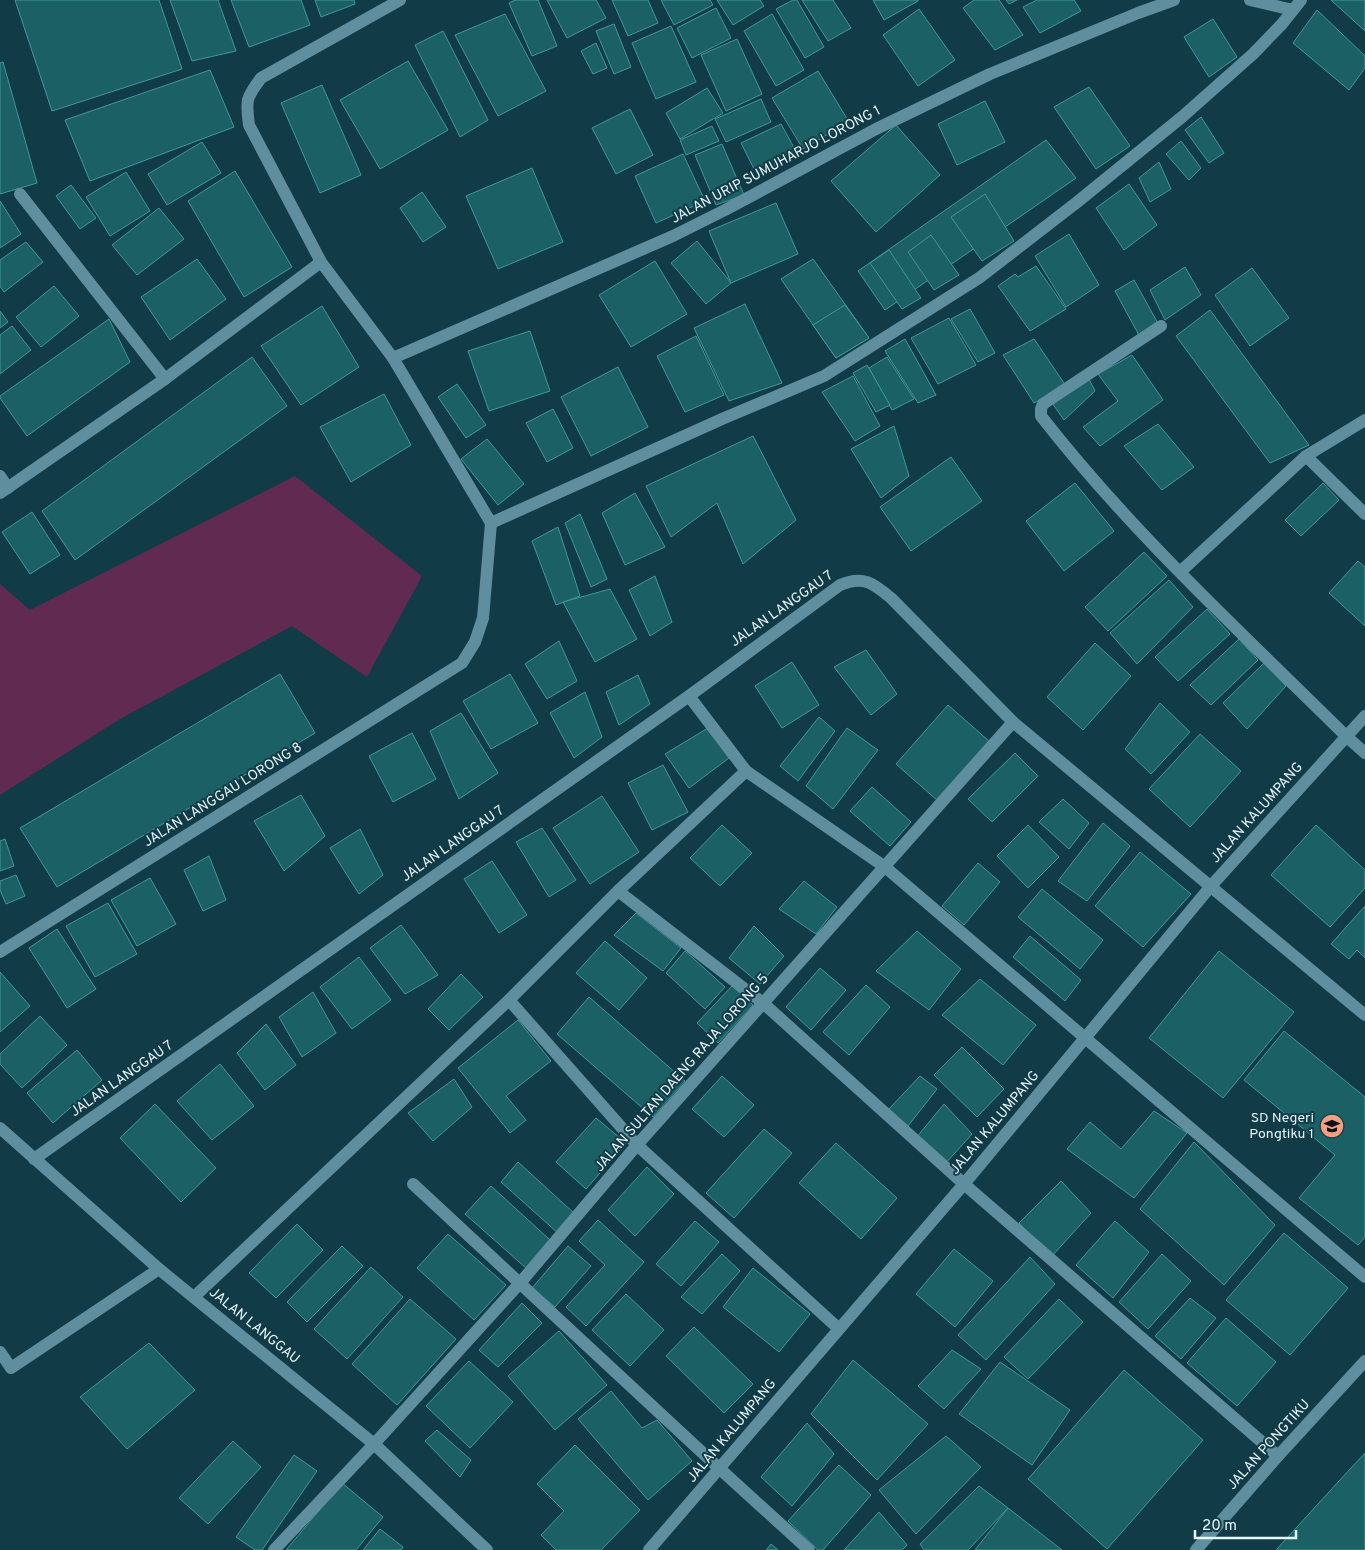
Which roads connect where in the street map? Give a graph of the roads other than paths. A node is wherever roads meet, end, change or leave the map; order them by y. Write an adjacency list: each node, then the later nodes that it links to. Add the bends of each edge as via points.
1 (400, 0): 6 (street, via 261,78 246,104 249,125)
2 (1174, 0): 8 (street, JALAN URIP SUMUHARJO LORONG 1, via 990,74 876,129 673,236)
3 (1250, 0): 4 (street)
4 (1297, 5): 15 (street, via 1253,54 1182,117 979,278 824,376 722,418)
5 (20, 194): 9 (street)
6 (321, 262): 8 (street); 9 (street)
7 (1161, 326): 16 (street, via 1040,409 1041,416 1123,513)
8 (393, 358): 15 (street)
9 (165, 378): 13 (street)
10 (1365, 420): 11 (street)
11 (1306, 456): 14 (street); 16 (street)
12 (0, 476): 13 (street)
13 (4, 491)
14 (1365, 514)
15 (491, 523): 26 (street, JALAN LANGGAU LORONG 8, via 483,618 475,642 462,663)
16 (1180, 572): 20 (street)
17 (689, 696): 19 (street, JALAN LANGGAU 7, via 840,585 860,581 872,583 891,598); 22 (street); 33 (street, JALAN LANGGAU 7)
18 (1365, 716): 20 (street, JALAN KALUMPANG)
19 (1014, 722): 23 (street, JALAN SULTAN DAENG RAJA LORONG 5); 24 (street, JALAN LANGGAU 7)
20 (1347, 737): 21 (street); 24 (street, JALAN KALUMPANG)
21 (1365, 753)
22 (746, 770): 23 (street); 25 (street)
23 (885, 867): 28 (street, JALAN SULTAN DAENG RAJA LORONG 5); 30 (street)
24 (1211, 886): 29 (street, JALAN LANGGAU 7); 30 (street, JALAN KALUMPANG)
25 (618, 890): 27 (street); 28 (street)
26 (0, 952)
27 (509, 1000): 32 (street); 39 (street)
28 (763, 1003): 32 (street, JALAN SULTAN DAENG RAJA LORONG 5); 35 (street)
29 (1365, 1015)
30 (1085, 1037): 35 (street, JALAN KALUMPANG); 37 (street)
31 (0, 1128): 33 (street, JALAN LANGGAU)
32 (637, 1145): 38 (street, JALAN SULTAN DAENG RAJA LORONG 5); 40 (street)
33 (34, 1159): 36 (street, JALAN LANGGAU)
34 (412, 1184): 38 (street)
35 (964, 1184): 40 (street, JALAN KALUMPANG); 44 (street)
36 (159, 1269): 39 (street, JALAN LANGGAU); 41 (street, via 10,1368)
37 (1365, 1277)
38 (520, 1283): 43 (street, JALAN SULTAN DAENG RAJA LORONG 5); 45 (street)
39 (194, 1297): 43 (street, JALAN LANGGAU)
40 (838, 1328): 45 (street, JALAN KALUMPANG)
41 (0, 1352)
42 (1365, 1361): 44 (street, JALAN PONGTIKU)
43 (374, 1444): 46 (street, JALAN SULTAN DAENG RAJA LORONG 5); 47 (street, JALAN LANGGAU)
44 (1278, 1456): 50 (street, JALAN PONGTIKU)
45 (720, 1469): 48 (street, JALAN KALUMPANG); 49 (street)
46 (274, 1550)
47 (487, 1550)
48 (649, 1550)
49 (809, 1550)
50 (1196, 1550)

